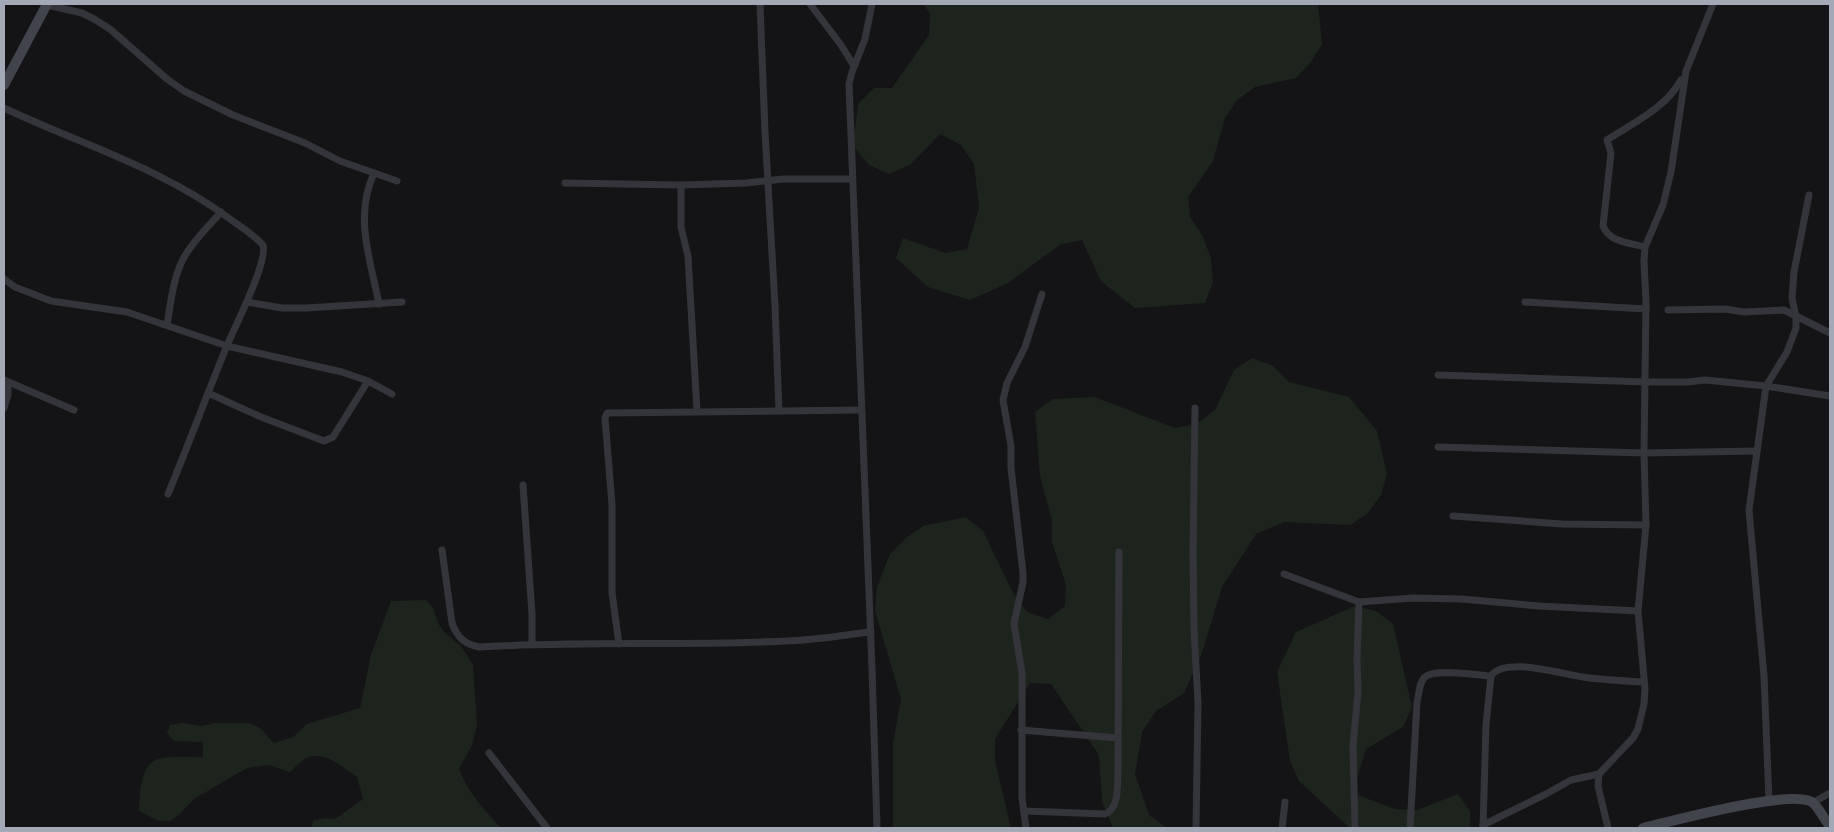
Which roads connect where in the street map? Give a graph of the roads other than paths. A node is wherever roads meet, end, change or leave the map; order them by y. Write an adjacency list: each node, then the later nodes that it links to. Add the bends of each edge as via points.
1 (47, 4): 8 (main road); 10 (street, via 82,13 110,29 184,91 233,115)
2 (760, 4): 12 (street)
3 (810, 4): 6 (street)
4 (872, 4): 6 (street, via 865,39)
5 (1714, 4): 7 (street)
6 (854, 66): 11 (street, via 850,84)
7 (1686, 71): 18 (street, via 1671,172 1663,205); 18 (street, via 1674,92 1658,107 1607,140 1611,153 1603,226 1612,238)
8 (4, 84)
9 (4, 108): 17 (street, via 137,164 194,193)
10 (374, 173): 13 (street); 24 (street, via 368,188 363,223)
11 (852, 179): 12 (street); 42 (street)
12 (768, 180): 15 (street); 44 (street)
13 (397, 181)
14 (565, 183): 15 (street)
15 (681, 185): 43 (street, via 681,227 688,256)
16 (1809, 195): 27 (street, via 1794,272 1792,298)
17 (221, 212): 21 (street, via 263,245 263,255); 28 (street, via 186,254 174,286)
18 (1645, 247): 25 (street)
19 (4, 279): 28 (street, via 15,287 52,301 127,312)
20 (1042, 294): 62 (street, via 1003,400 1011,446 1024,582 1014,624 1022,673)
21 (247, 302): 24 (street, via 282,308); 30 (street)
22 (402, 302): 24 (street)
23 (1526, 302): 25 (street)
24 (379, 304)
25 (1646, 309): 34 (street)
26 (1668, 310): 27 (street, via 1784,310)
27 (1796, 317): 29 (street); 35 (street, via 1796,328 1787,352)
28 (167, 325): 30 (street)
29 (1830, 333)
30 (227, 346): 33 (street); 36 (street)
31 (1438, 375): 34 (street)
32 (6, 381): 39 (street, via 8,395); 41 (street)
33 (368, 381): 36 (street, via 332,437 324,441); 37 (street)
34 (1646, 382): 35 (street, via 1705,380); 47 (street)
35 (1766, 386): 38 (street); 46 (street)
36 (208, 393): 49 (street)
37 (392, 394)
38 (1830, 396)
39 (4, 408)
40 (1195, 408): 76 (street)
41 (74, 410)
42 (862, 410): 44 (street); 57 (street)
43 (697, 411): 44 (street); 59 (street, via 610,412 606,415 612,505 612,593)
44 (778, 411)
45 (1438, 447): 47 (street)
46 (1757, 451): 47 (street); 67 (street, via 1749,510 1763,667)
47 (1644, 453): 51 (street)
48 (523, 485): 58 (street)
49 (168, 494)
50 (1453, 516): 51 (street, via 1562,524)
51 (1646, 525): 56 (street)
52 (442, 550): 58 (street, via 452,624 462,640 479,647)
53 (1119, 552): 63 (street)
54 (1284, 574): 55 (street)
55 (1359, 602): 56 (street, via 1461,599); 78 (street, via 1358,691 1353,746)
56 (1638, 611): 61 (street)
57 (870, 632): 59 (street, via 790,641); 74 (street)
58 (532, 644): 59 (street)
59 (618, 644)
60 (1491, 676): 61 (street, via 1499,669 1520,668); 72 (street); 79 (street, via 1436,673 1421,682)
61 (1644, 682): 65 (street, via 1644,704 1638,729)
62 (1021, 730): 63 (street); 70 (street)
63 (1117, 738): 70 (street, via 1112,810 1108,813)
64 (489, 753): 73 (street)
65 (1600, 774): 72 (street, via 1571,780); 80 (street, via 1598,786)
66 (1830, 793): 69 (street)
67 (1769, 801): 69 (main road, via 1801,799); 81 (main road)
68 (1285, 802): 77 (street)
69 (1812, 802): 71 (main road)
70 (1024, 811): 75 (street)
71 (1830, 826)
72 (1483, 827)
73 (547, 828)
74 (877, 828)
75 (1026, 828)
76 (1196, 828)
77 (1282, 828)
78 (1355, 828)
79 (1410, 828)
80 (1608, 828)
81 (1643, 828)

